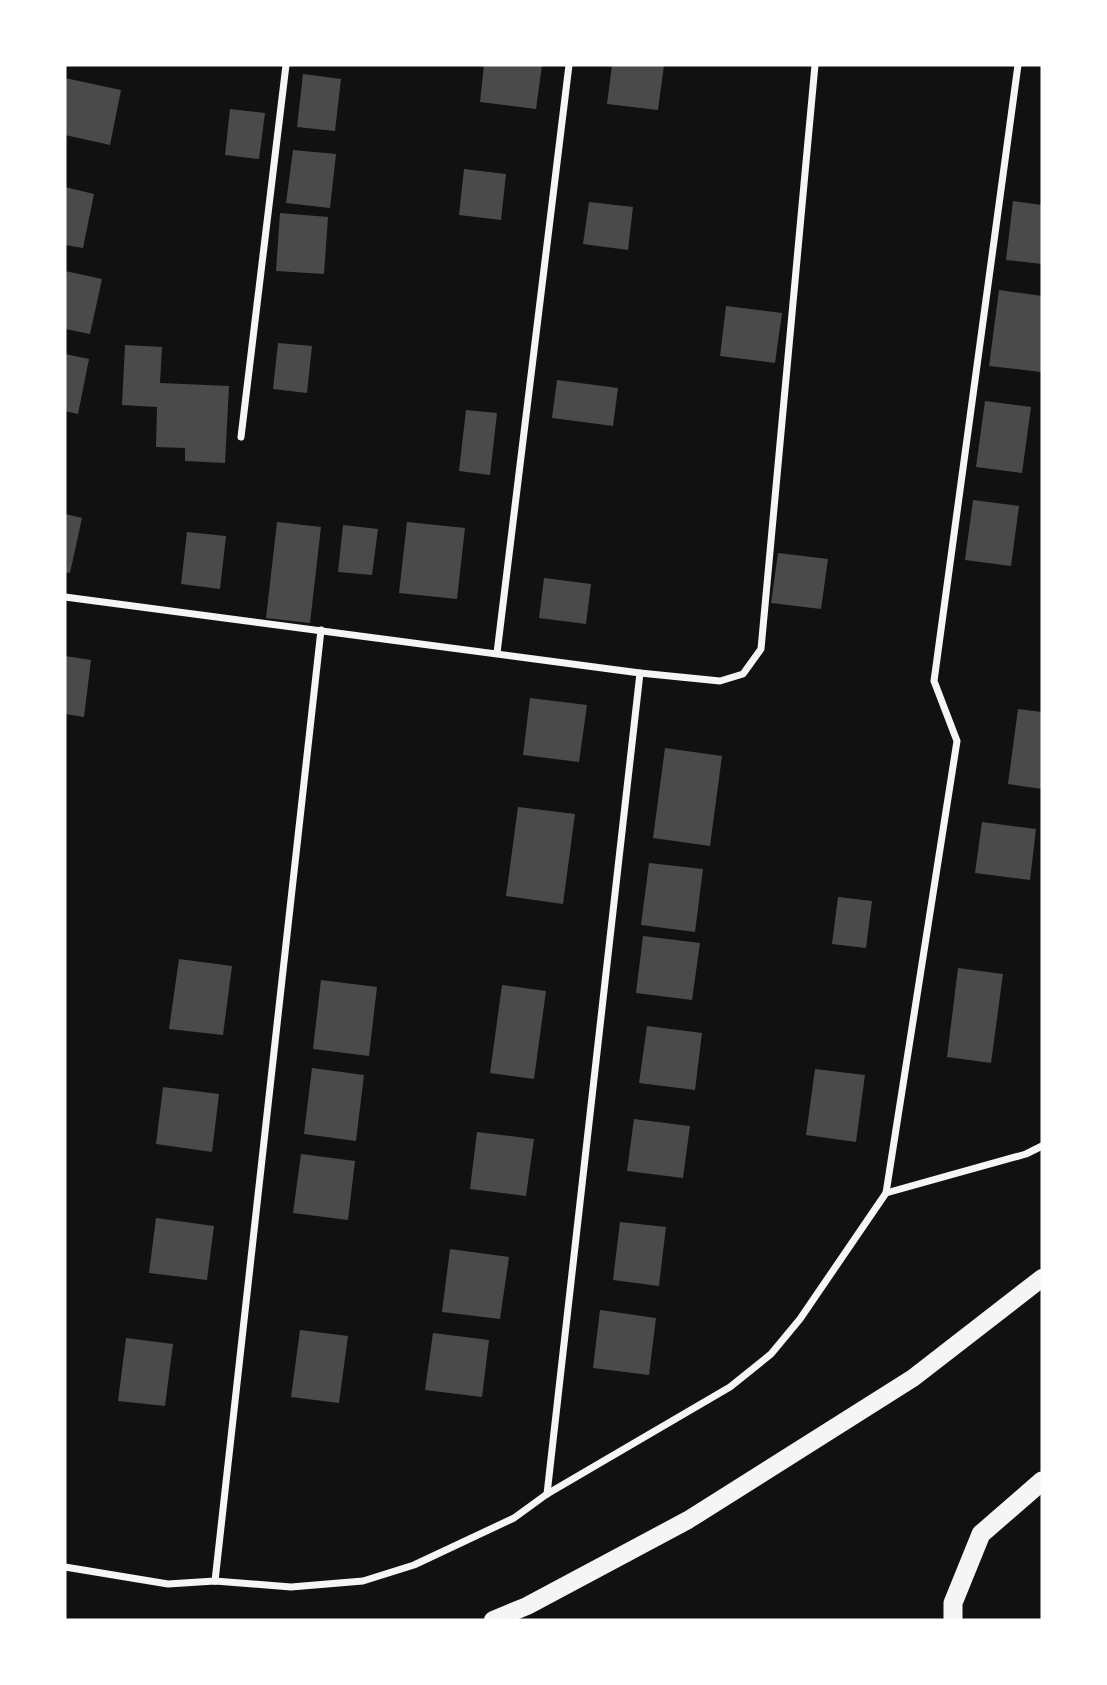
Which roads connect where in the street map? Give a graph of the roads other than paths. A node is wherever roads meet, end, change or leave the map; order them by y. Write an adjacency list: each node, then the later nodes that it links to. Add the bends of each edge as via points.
1 (286, 65): 5 (street)
2 (569, 65): 8 (street)
3 (816, 65): 9 (street, via 761,649 743,674 720,681)
4 (1018, 65): 11 (street, via 934,681 957,741)
5 (241, 437)
6 (65, 597): 7 (street)
7 (321, 630): 8 (street); 16 (street)
8 (497, 653): 9 (street)
9 (640, 673): 14 (street)
10 (1042, 1146): 11 (street)
11 (886, 1194): 14 (street, via 771,1354 730,1387)
12 (1042, 1278): 17 (main road, via 914,1378 688,1520)
13 (1042, 1482): 18 (highway, via 981,1534 953,1603)
14 (547, 1494): 16 (street, via 514,1518 414,1565 363,1581 291,1587)
15 (65, 1567): 16 (street, via 168,1584)
16 (215, 1581)
17 (493, 1620)
18 (953, 1620)

